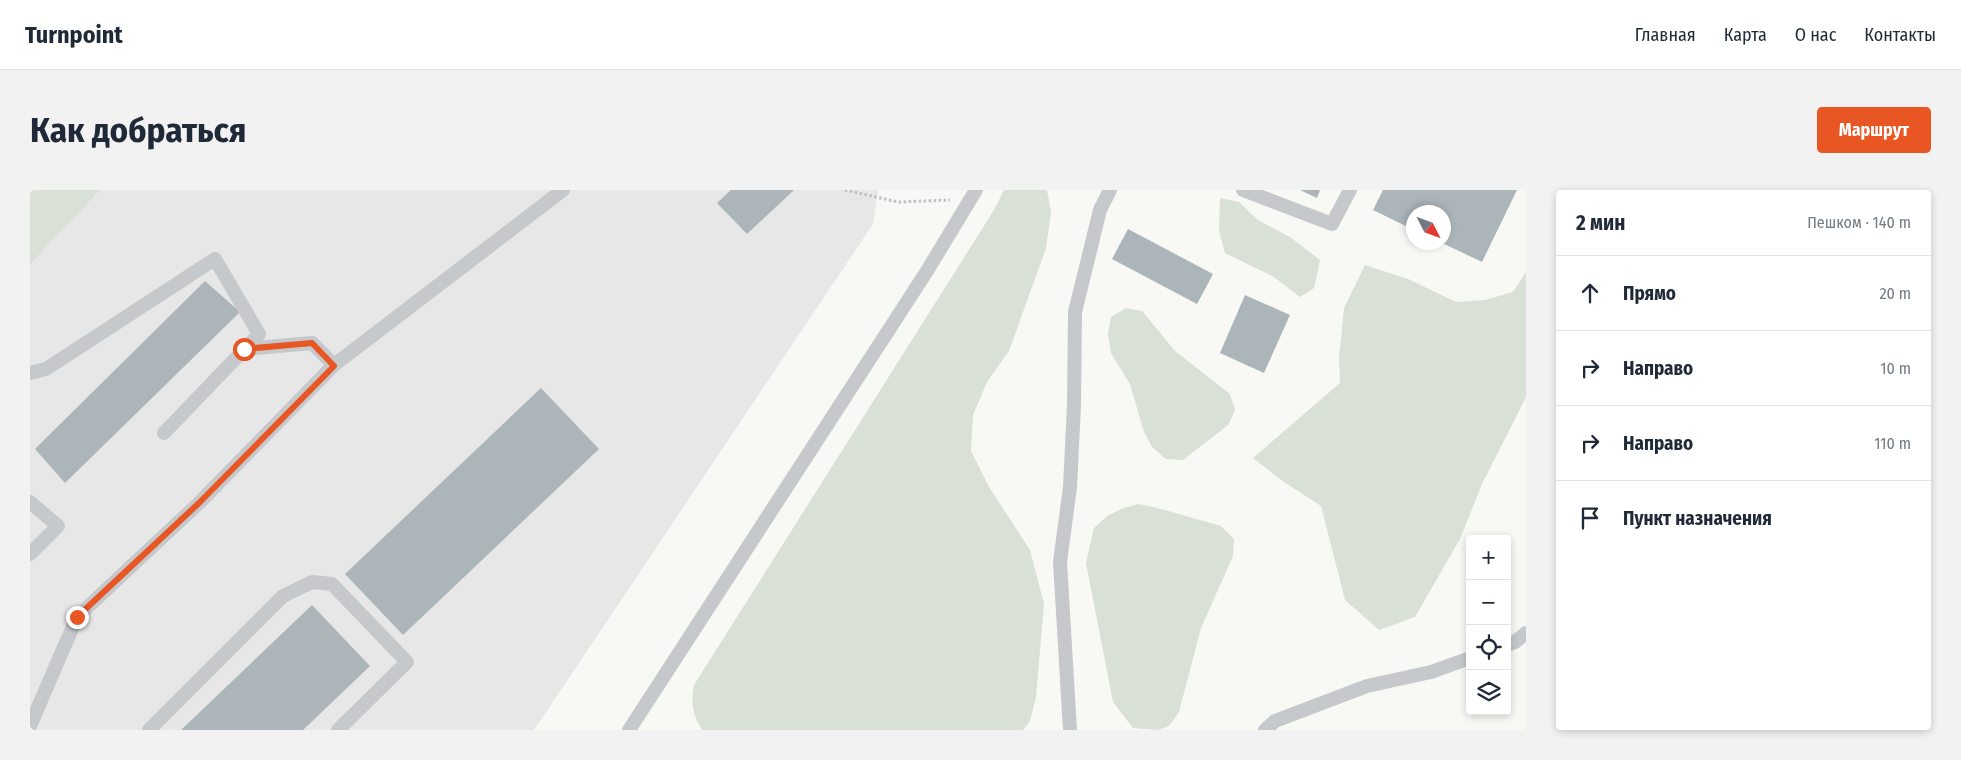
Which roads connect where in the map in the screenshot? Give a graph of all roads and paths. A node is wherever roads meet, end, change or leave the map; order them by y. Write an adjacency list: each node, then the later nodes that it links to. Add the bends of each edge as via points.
1 (563, 190): 8 (lane)
2 (845, 190): 6 (path, via 898,202)
3 (1110, 190): 20 (lane, via 1100,210 1075,312 1070,487 1060,562)
4 (1243, 190): 5 (lane, via 1332,224)
5 (1350, 190)
6 (973, 194): 19 (lane, via 922,279)
7 (244, 349): 8 (lane, via 312,343); 9 (lane, via 259,334 215,259 46,369); 10 (lane)
8 (334, 366): 16 (lane, via 199,503 77,617)
9 (30, 373)
10 (164, 433)
11 (30, 502): 12 (lane, via 58,526)
12 (30, 554)
13 (1526, 633): 14 (lane)
14 (1511, 644)
15 (1466, 659): 21 (lane, via 1431,672 1367,686 1275,721)
16 (30, 726)
17 (149, 730): 18 (lane, via 283,596 312,582 332,584 407,662)
18 (338, 730)
19 (629, 730)
20 (1070, 730)
21 (1265, 730)

